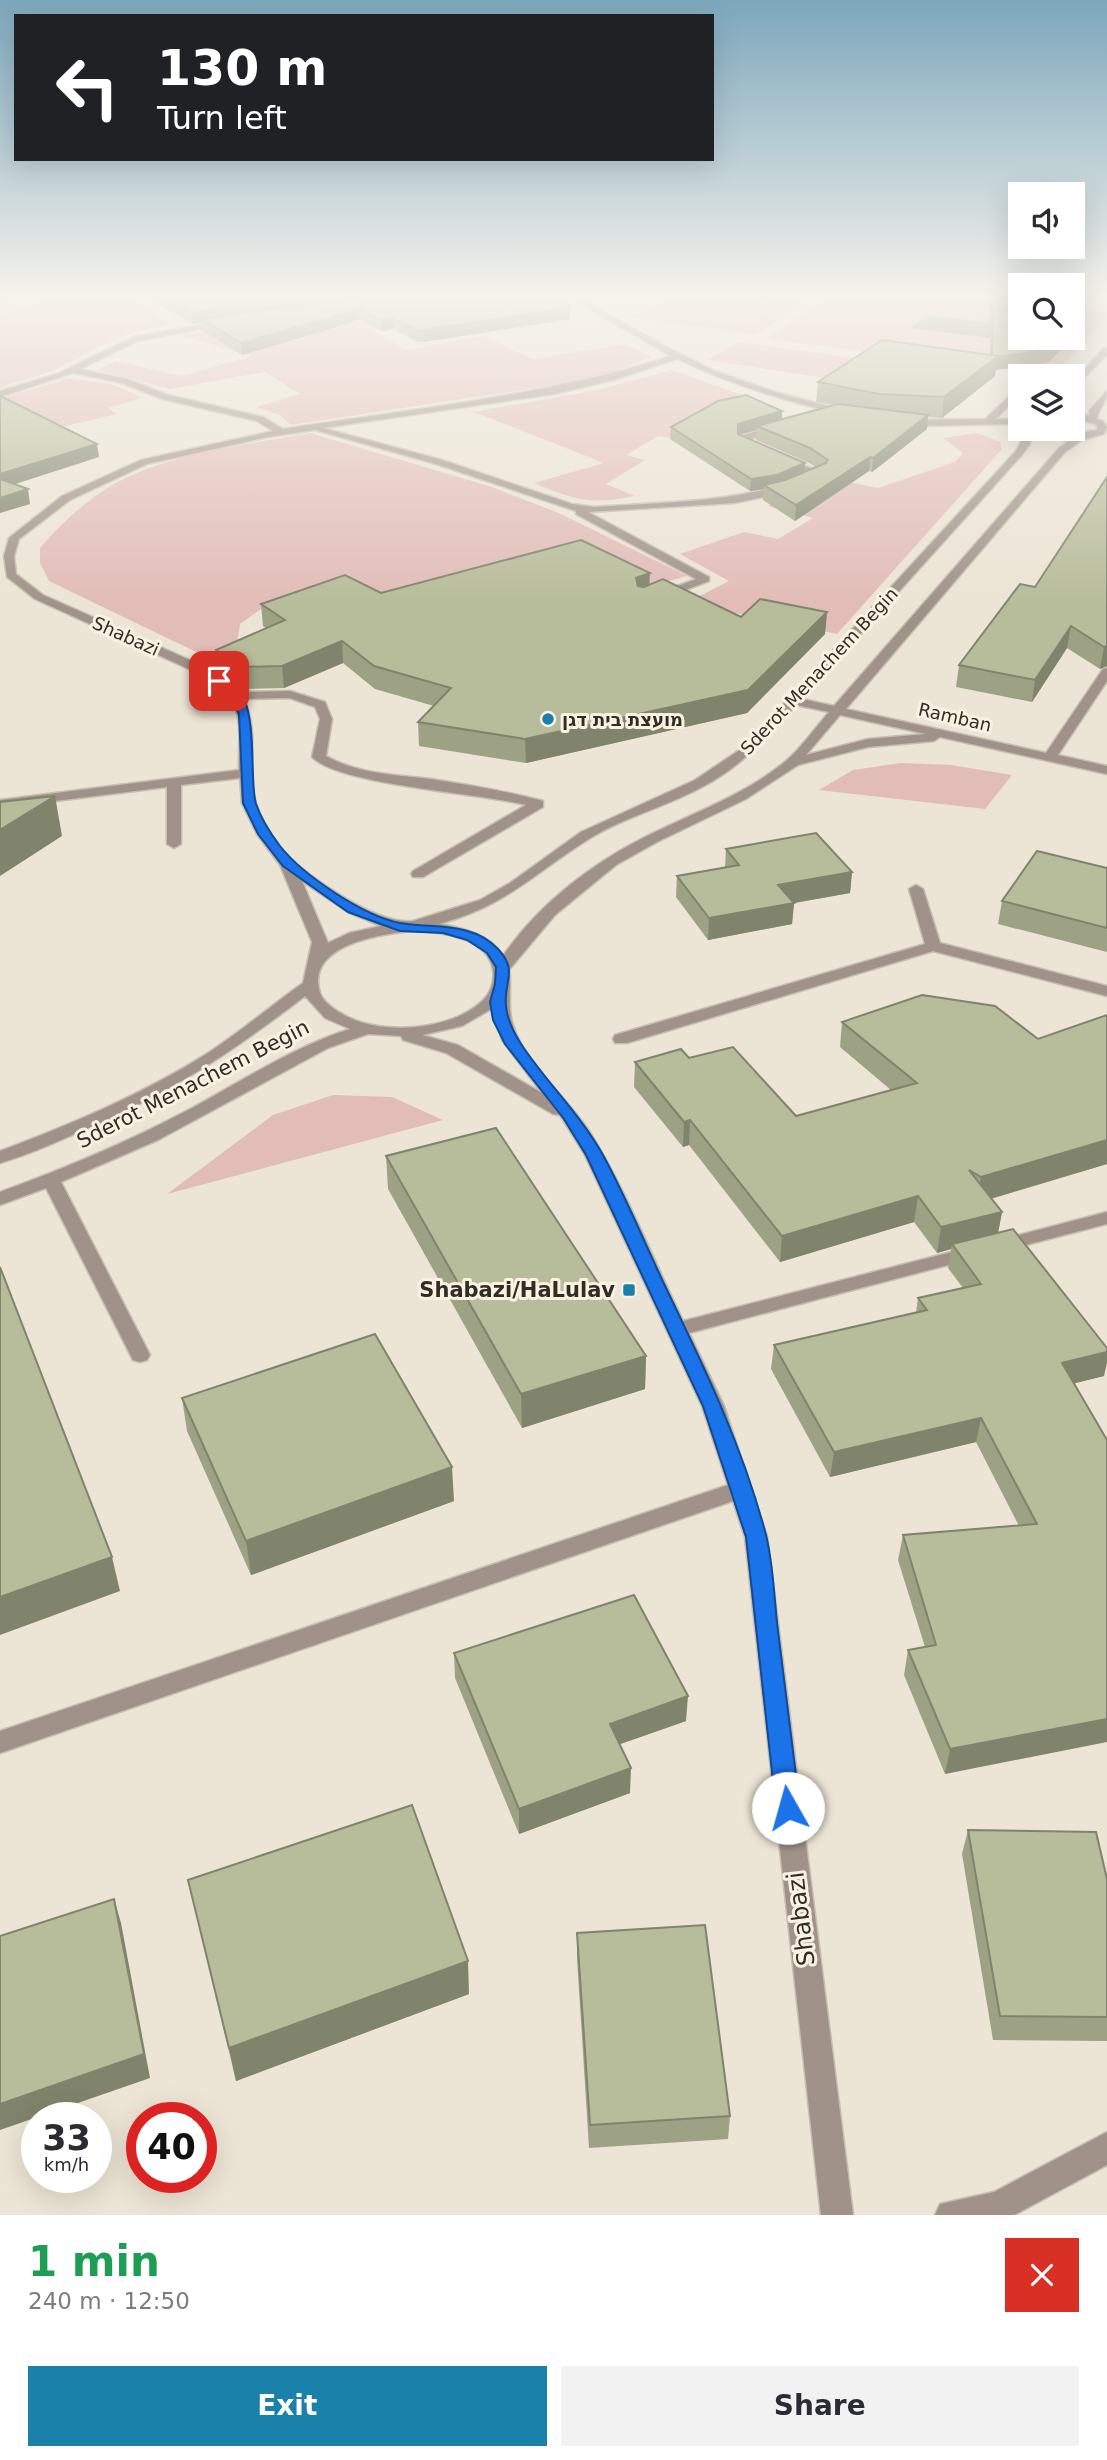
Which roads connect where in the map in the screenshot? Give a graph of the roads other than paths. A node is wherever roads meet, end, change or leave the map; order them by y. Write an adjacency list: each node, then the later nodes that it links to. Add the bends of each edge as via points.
1 (171, 398): 17 (street, via 250,416)
2 (505, 398): 15 (street)
3 (786, 398): 6 (street)
4 (1104, 398): 10 (street)
5 (1008, 401): 11 (street)
6 (840, 411): 7 (street); 9 (street)
7 (858, 415)
8 (1085, 417): 10 (street)
9 (816, 418)
10 (1093, 419): 16 (street)
11 (989, 420): 12 (street, via 935,425); 13 (street)
12 (890, 421)
13 (1008, 423)
14 (791, 424): 21 (street, via 743,438 743,443 819,475 804,483 735,500 625,510)
15 (308, 428): 17 (street); 21 (street, via 439,462)
16 (1105, 430): 18 (street)
17 (282, 432): 23 (street, via 144,462 65,498 14,538 9,556 11,575)
18 (1085, 437)
19 (1025, 441): 28 (street, Sderot Menachem Begin, via 1018,454)
20 (1075, 441): 29 (street, Sderot Menachem Begin, via 1062,450)
21 (570, 507): 25 (street, via 705,579)
22 (0, 578): 23 (street, Shabazi)
23 (19, 581): 24 (street); 27 (street, Shabazi, via 39,597 206,672)
24 (0, 587)
25 (642, 603)
26 (1107, 672): 31 (street)
27 (235, 696): 34 (street, via 244,714); 39 (street, via 282,693 304,696 321,705 326,719 319,757 330,765 355,773 502,793 538,804)
28 (794, 701): 29 (street, Ramban); 41 (street, Sderot Menachem Begin, via 749,750 700,783 586,835 485,903)
29 (838, 709): 30 (street, Ramban); 32 (street, Sderot Menachem Begin)
30 (960, 736): 31 (street, Ramban); 32 (street, via 868,743)
31 (1051, 757): 33 (street, Ramban)
32 (793, 761): 44 (street, Sderot Menachem Begin, via 739,799 619,858 558,903 531,929)
33 (1107, 770)
34 (246, 773): 35 (street); 38 (street, via 249,803 264,834)
35 (174, 782): 36 (street); 37 (street)
36 (0, 804)
37 (173, 844)
38 (287, 863): 41 (street, via 353,909); 43 (street, via 320,942)
39 (418, 874)
40 (916, 889): 42 (street)
41 (406, 926): 43 (street, via 351,937); 44 (street, via 472,937 492,950)
42 (933, 946): 46 (street); 48 (street)
43 (317, 962): 45 (street)
44 (503, 976): 47 (street, via 493,1000 474,1015 418,1031); 49 (street, Shabazi, via 498,1002 501,1020 513,1044)
45 (309, 986): 47 (street, via 332,1016); 50 (street, Sderot Menachem Begin, via 214,1056 163,1086 97,1119)
46 (1107, 991)
47 (377, 1030): 49 (street, Shabazi, via 452,1049); 51 (street, Sderot Menachem Begin, via 333,1038 153,1135)
48 (621, 1039)
49 (571, 1117): 54 (street, Shabazi, via 594,1155)
50 (0, 1157)
51 (51, 1180): 52 (street, Sderot Menachem Begin); 55 (street)
52 (0, 1199)
53 (1107, 1218): 54 (street)
54 (677, 1329): 56 (street, Shabazi, via 713,1406)
55 (140, 1355)
56 (741, 1489): 57 (street); 59 (street, Shabazi, via 756,1537)
57 (0, 1742)
58 (1107, 2147): 60 (street, via 997,2207)
59 (836, 2215)
60 (951, 2215)

